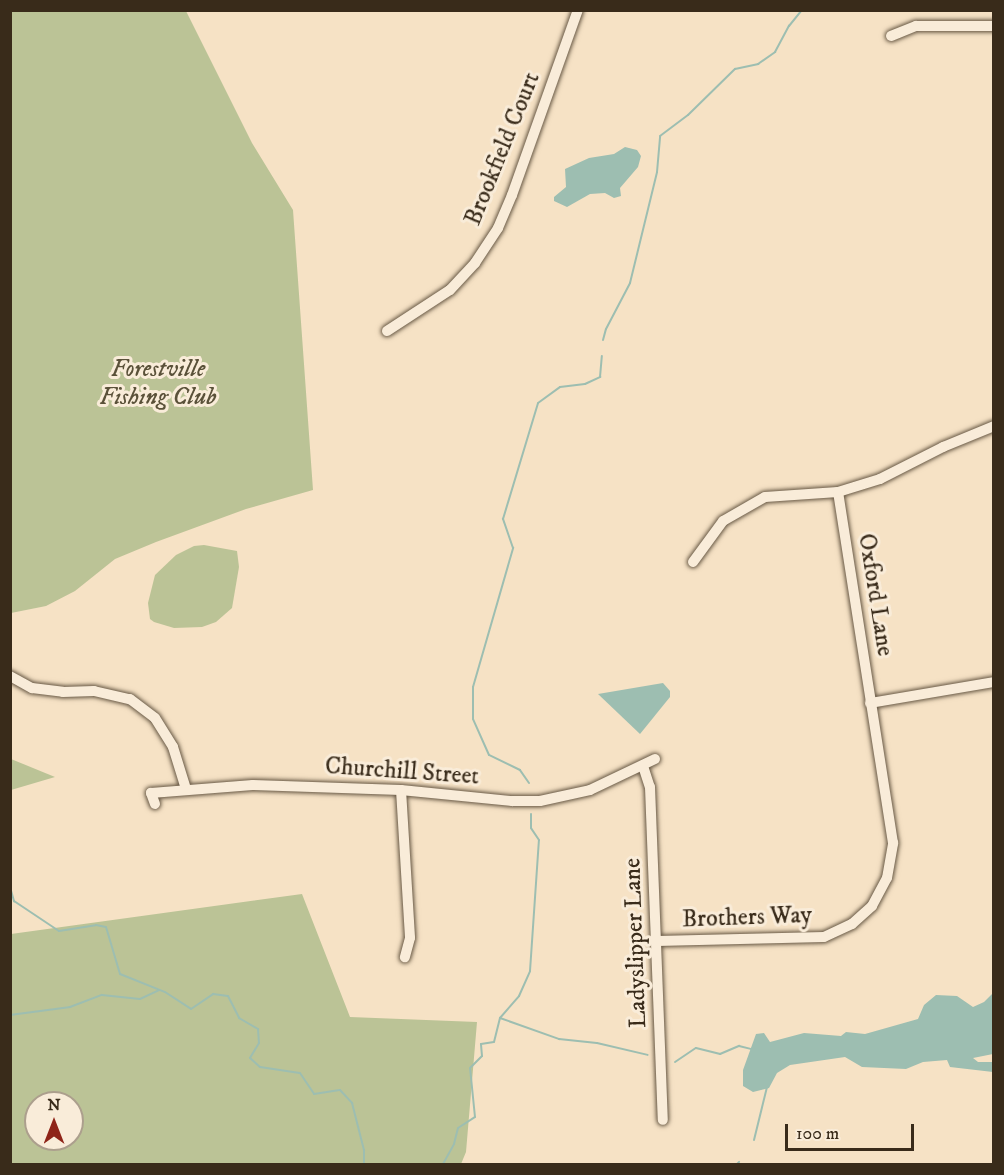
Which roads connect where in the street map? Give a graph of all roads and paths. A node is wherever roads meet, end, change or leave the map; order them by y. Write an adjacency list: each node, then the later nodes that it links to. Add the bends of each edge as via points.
1 (578, 10): 4 (street, Brookfield Court, via 498,228 475,263 450,290)
2 (993, 26): 3 (street, via 916,26)
3 (891, 36)
4 (387, 332)
5 (993, 426): 6 (street, via 880,479)
6 (838, 492): 7 (street, via 765,497 723,521); 10 (street, Oxford Lane)
7 (693, 562)
8 (10, 676): 13 (street, via 32,688 94,691 130,699 155,718 173,747)
9 (993, 682): 10 (street)
10 (870, 704): 16 (street, Brothers Way, via 893,843 887,878 872,906 852,924 824,937)
11 (655, 759): 12 (street, Churchill Street)
12 (643, 766): 14 (street, Churchill Street, via 590,790 540,801); 16 (street, Ladyslipper Lane, via 650,787)
13 (186, 789): 14 (street, Churchill Street, via 253,785); 15 (street, Churchill Street, via 151,793)
14 (400, 790): 17 (street, via 410,938)
15 (155, 804)
16 (657, 941): 18 (street, Ladyslipper Lane)
17 (405, 957)
18 (663, 1120)

